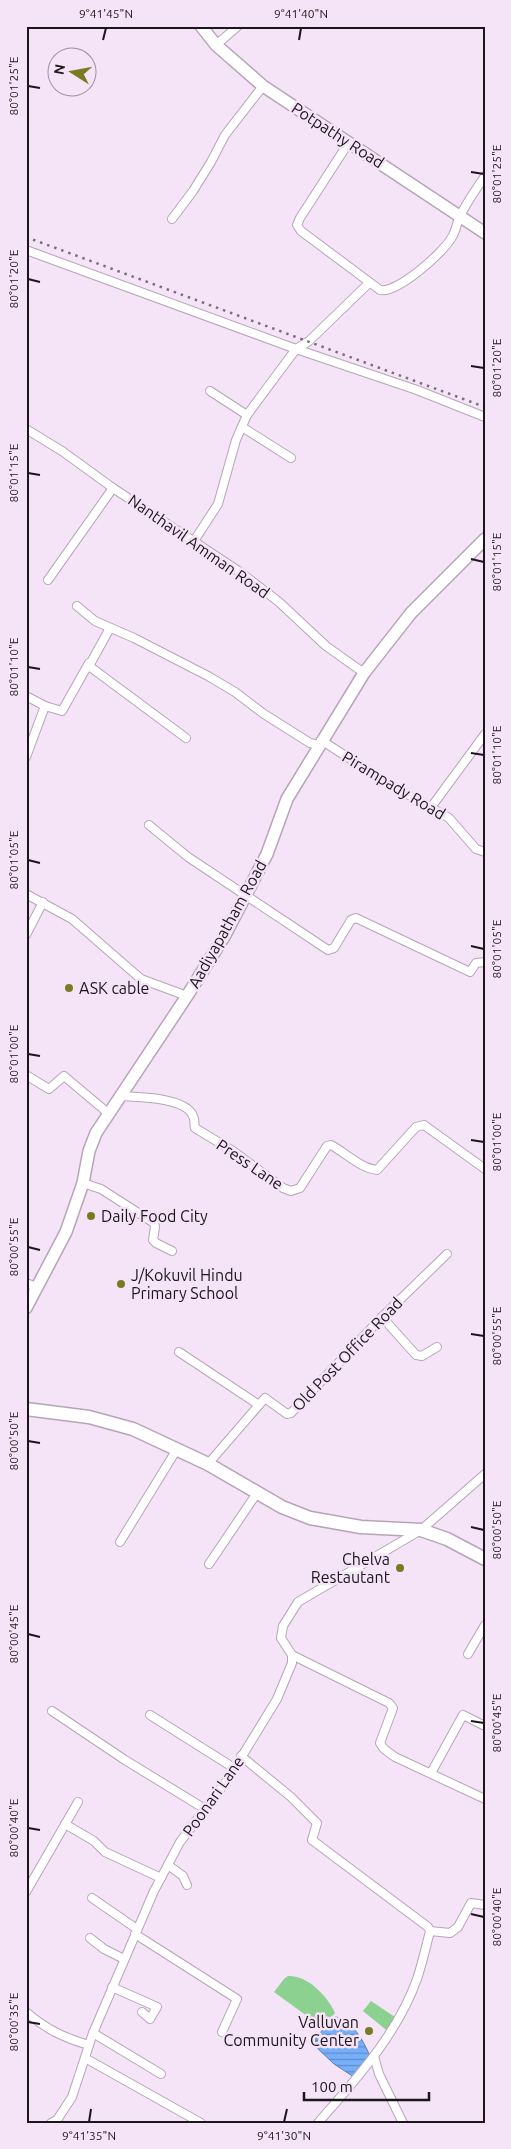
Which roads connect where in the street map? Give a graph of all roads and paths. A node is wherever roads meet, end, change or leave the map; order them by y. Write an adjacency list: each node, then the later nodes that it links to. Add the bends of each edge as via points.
1 (201, 26): 3 (street, Potpathy Road)
2 (238, 26): 3 (street)
3 (216, 45): 4 (street, Potpathy Road)
4 (263, 86): 5 (street, Potpathy Road); 8 (street, via 225,135 212,162)
5 (349, 142): 7 (street, Potpathy Road); 11 (street, via 297,225)
6 (485, 176): 7 (street)
7 (460, 216): 9 (street, Potpathy Road); 11 (street, via 452,238 429,262 404,281 385,291)
8 (172, 219)
9 (485, 233)
10 (26, 250): 12 (street)
11 (369, 283): 12 (street, via 309,341)
12 (296, 349): 14 (street); 15 (street)
13 (210, 391): 14 (street)
14 (247, 415): 16 (street)
15 (485, 417)
16 (242, 427): 18 (street); 21 (street, via 218,504)
17 (26, 429): 19 (street, Nanthavil Amman Road)
18 (292, 458)
19 (113, 488): 21 (street, Nanthavil Amman Road); 22 (street)
20 (485, 539): 26 (street, Aadiyapatham Road, via 411,613)
21 (194, 540): 26 (street, Nanthavil Amman Road, via 279,602 326,646)
22 (48, 580)
23 (77, 606): 24 (street, Pirampady Road)
24 (110, 628): 25 (street); 31 (street, Pirampady Road, via 208,676 310,743)
25 (90, 663): 28 (street, via 62,711); 30 (street, via 92,669)
26 (364, 673): 31 (street, Aadiyapatham Road)
27 (26, 696): 28 (street)
28 (45, 706): 32 (street)
29 (485, 734): 33 (street)
30 (186, 738)
31 (320, 743): 33 (street, Pirampady Road); 37 (street, Aadiyapatham Road, via 287,798 267,854)
32 (26, 757)
33 (432, 806): 35 (street, Pirampady Road, via 449,818 476,849)
34 (148, 825): 37 (street)
35 (485, 852)
36 (26, 894): 38 (street)
37 (246, 896): 40 (street, via 328,950 334,948 351,920 356,918 470,972 476,963); 41 (street, Aadiyapatham Road)
38 (43, 902): 39 (street); 41 (street, via 72,919 141,979)
39 (26, 935)
40 (485, 962)
41 (187, 996): 43 (street, Aadiyapatham Road)
42 (26, 1075): 44 (street, via 49,1089 64,1076)
43 (119, 1096): 44 (street, Aadiyapatham Road); 45 (street, Press Lane, via 162,1099 184,1107 193,1115 195,1128 292,1191 300,1188 327,1146 338,1149 367,1169 377,1170 416,1127 424,1125)
44 (108, 1113): 46 (street, Aadiyapatham Road, via 89,1152)
45 (485, 1169)
46 (83, 1183): 47 (street, via 101,1189 154,1223 153,1240); 49 (street, Aadiyapatham Road, via 66,1232)
47 (172, 1251)
48 (447, 1254): 51 (street, Old Post Office Road)
49 (31, 1285): 50 (street, Aadiyapatham Road)
50 (26, 1308)
51 (382, 1317): 52 (street, via 416,1355 422,1356); 54 (street, Old Post Office Road, via 291,1413 287,1414 269,1399 265,1398)
52 (437, 1347)
53 (179, 1352): 54 (street)
54 (259, 1404): 57 (street)
55 (26, 1409): 56 (main road, via 108,1421)
56 (177, 1448): 57 (main road); 61 (street)
57 (208, 1464): 59 (main road)
58 (485, 1474): 60 (street)
59 (257, 1493): 60 (main road, via 310,1518 361,1527); 63 (street)
60 (421, 1530): 62 (main road, via 447,1539); 66 (street, via 298,1602 283,1626 281,1638)
61 (120, 1542)
62 (485, 1559)
63 (208, 1564)
64 (485, 1625): 65 (street)
65 (468, 1654)
66 (292, 1655): 70 (street, Poonari Lane, via 292,1664 277,1699); 72 (street, via 389,1703 393,1708 380,1743 395,1757)
67 (52, 1711): 75 (street)
68 (150, 1715): 71 (street)
69 (485, 1726): 72 (street, via 463,1715)
70 (242, 1756): 71 (street, Poonari Lane); 83 (street, via 317,1823 312,1840 428,1926)
71 (234, 1768): 75 (street, Poonari Lane)
72 (431, 1773): 73 (street)
73 (485, 1799)
74 (78, 1802): 76 (street)
75 (205, 1809): 77 (street, Poonari Lane, via 180,1842)
76 (65, 1824): 78 (street, via 94,1840 105,1852); 80 (street)
77 (168, 1865): 78 (street, Poonari Lane); 79 (street, via 183,1876)
78 (161, 1878): 84 (street, Poonari Lane)
79 (187, 1885)
80 (26, 1892)
81 (92, 1898): 84 (street)
82 (485, 1905): 83 (street, via 471,1903 458,1927 450,1933)
83 (430, 1931): 93 (street, via 416,1980 398,2018)
84 (136, 1932): 86 (street, Poonari Lane); 90 (street, via 236,1999)
85 (90, 1938): 86 (street)
86 (124, 1959): 87 (street, Poonari Lane)
87 (112, 1987): 89 (street, via 157,2007 150,2018); 91 (street, Poonari Lane)
88 (26, 2012): 92 (street, via 45,2028)
89 (142, 2012)
90 (222, 2032)
91 (93, 2033): 92 (street, Poonari Lane); 95 (street)
92 (89, 2044): 94 (street, Poonari Lane)
93 (374, 2056): 98 (street); 99 (street)
94 (85, 2058): 96 (street, Poonari Lane, via 72,2097); 97 (street)
95 (160, 2074)
96 (52, 2123)
97 (201, 2123)
98 (318, 2123)
99 (402, 2123)

